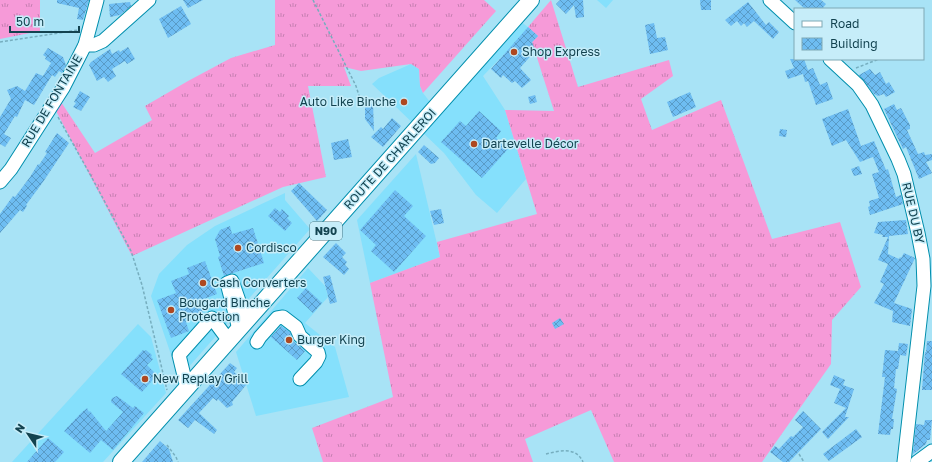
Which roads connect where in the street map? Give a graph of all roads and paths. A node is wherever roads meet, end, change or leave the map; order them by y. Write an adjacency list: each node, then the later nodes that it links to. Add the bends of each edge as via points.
1 (97, 0): 7 (street)
2 (149, 0): 9 (street, RUE DE FONTAINE, via 103,41)
3 (312, 0): 14 (path, via 356,86)
4 (531, 0): 17 (main road, ROUTE DE CHARLEROI / N90)
5 (770, 0): 6 (street)
6 (794, 22)
7 (89, 29): 8 (path); 9 (street)
8 (0, 42)
9 (85, 45): 13 (street, RUE DE FONTAINE, via 63,88)
10 (831, 60): 12 (street, RUE DU BY)
11 (876, 60): 12 (path)
12 (845, 72): 16 (street, RUE DU BY, via 872,105 898,159)
13 (51, 105): 15 (street, RUE DE FONTAINE); 21 (path, via 131,251 142,285)
14 (362, 105)
15 (0, 182)
16 (928, 271): 30 (street, RUE DU BY, via 924,286)
17 (229, 341): 20 (main road, ROUTE DE CHARLEROI / N90); 20 (street, via 212,318 179,355)
18 (257, 342): 19 (street, via 277,318 283,317 296,327 300,336 320,356)
19 (300, 379)
20 (187, 388): 21 (main road, ROUTE DE CHARLEROI / N90)
21 (171, 406): 26 (main road, ROUTE DE CHARLEROI / N90)
22 (167, 445): 27 (path)
23 (932, 451): 31 (street)
24 (546, 454): 28 (path, via 571,451)
25 (799, 454): 29 (path)
26 (122, 462)
27 (178, 462)
28 (583, 462)
29 (804, 462)
30 (904, 462)
31 (917, 462)

